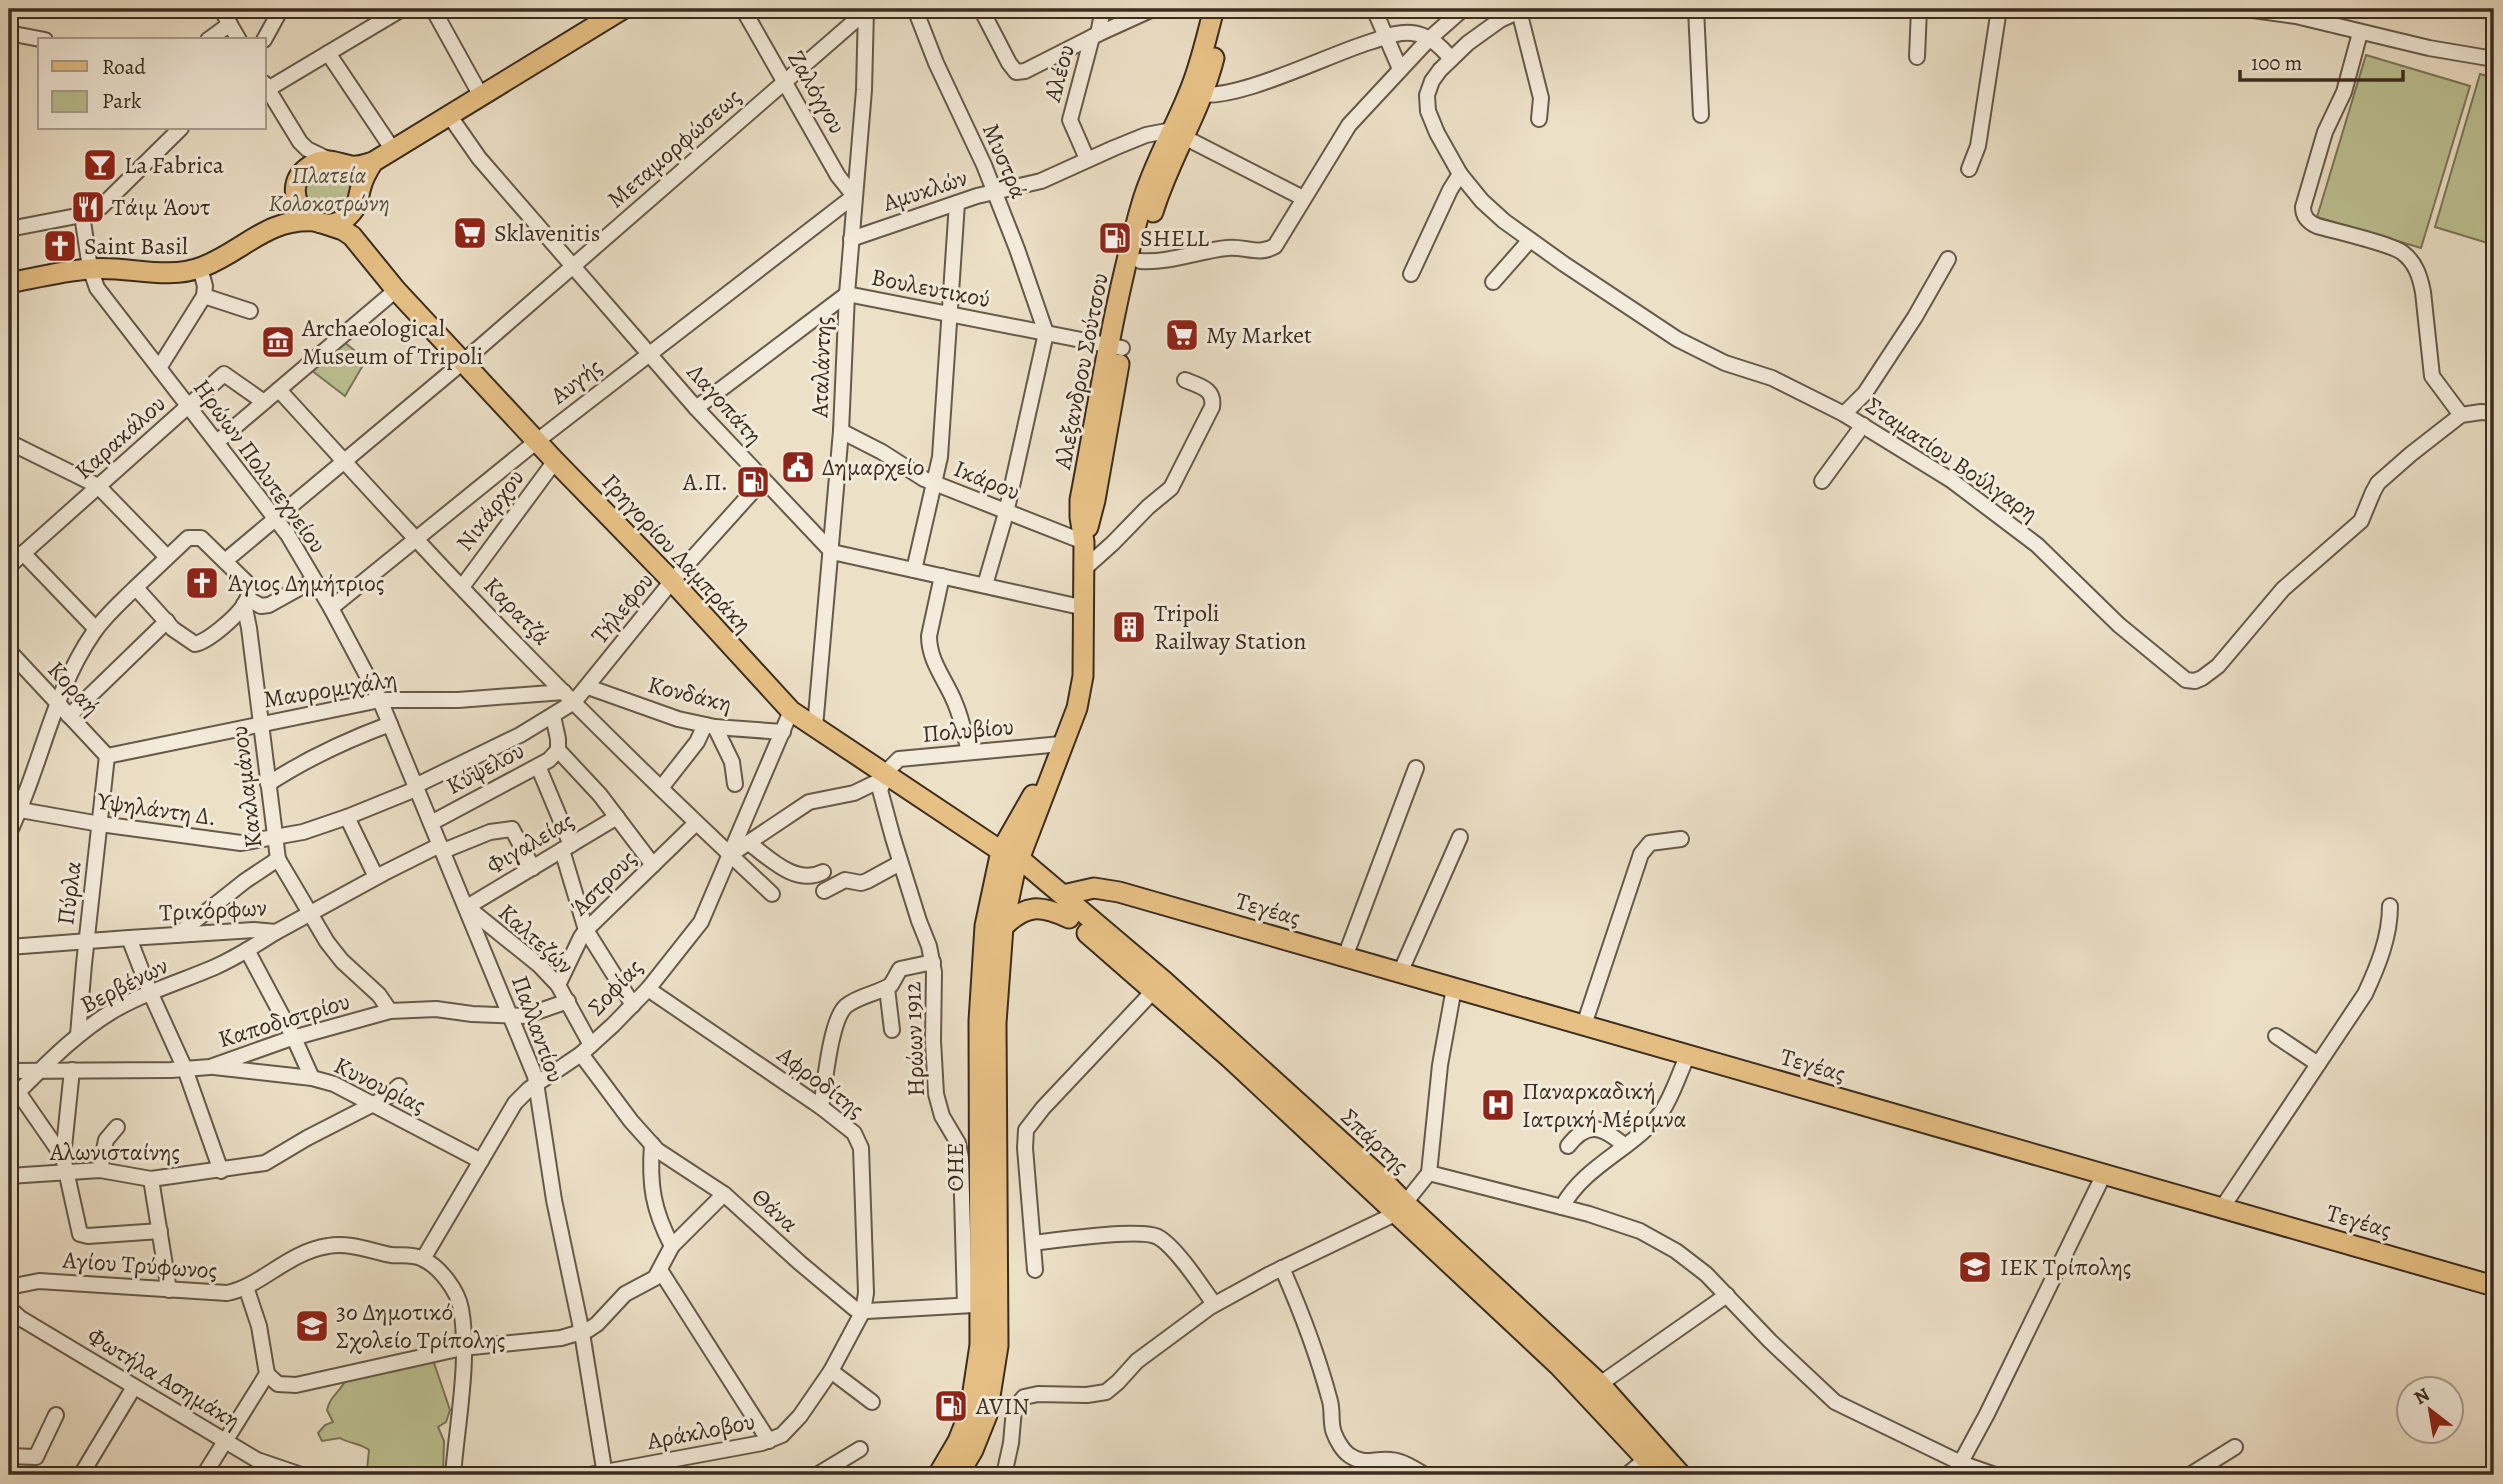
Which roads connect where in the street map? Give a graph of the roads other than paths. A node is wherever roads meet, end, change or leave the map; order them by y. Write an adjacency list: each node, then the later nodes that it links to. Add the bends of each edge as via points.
1 (221, 9): 21 (street)
2 (281, 9): 28 (street)
3 (402, 9): 31 (street)
4 (433, 9): 39 (street)
5 (623, 9): 39 (main road)
6 (743, 9): 36 (street, Ζαλόγγου)
7 (915, 9): 53 (street, Μυστρά)
8 (981, 9): 24 (street, via 1016,72)
9 (1103, 9): 24 (street, Αλέου)
10 (1153, 9): 24 (street)
11 (1214, 9): 38 (main road, Αλεξανδρου Σούτσου)
12 (1227, 9): 38 (main road, Αλεξανδρου Σούτσου)
13 (1374, 9): 25 (street)
14 (1463, 9): 30 (street)
15 (1696, 9): 41 (street)
16 (1919, 9): 32 (street)
17 (1999, 9): 49 (street, via 1978,146)
18 (2246, 9): 22 (street)
19 (866, 10): 36 (street, Μεταμορφώσεως); 54 (street, Αταλάντης)
20 (1522, 10): 33 (street, Σταματίου Βούλγαρη, via 1481,33); 42 (street, via 1541,98)
21 (230, 24): 26 (street); 27 (street)
22 (2360, 33): 34 (street); 90 (street, via 2303,213 2317,226 2399,249 2412,262 2423,292 2432,376)
23 (19, 35): 29 (street)
24 (1095, 35): 46 (street, Αλέου, via 1070,120)
25 (1386, 37): 30 (street, via 1411,33); 35 (street); 38 (street, via 1240,89 1220,95)
26 (211, 38)
27 (238, 38)
28 (265, 38)
29 (38, 39)
30 (1429, 39): 33 (street); 35 (street)
31 (328, 53): 37 (street); 45 (street)
32 (1917, 57)
33 (1451, 59): 50 (street, Σταματίου Βούλγαρη, via 1432,81 1428,111)
34 (2494, 60)
35 (1400, 69): 55 (street, via 1349,125)
36 (785, 81): 54 (street, Ζαλόγγου, via 838,176); 67 (street, Μεταμορφώσεως)
37 (266, 86): 47 (street, via 300,142)
38 (1196, 94): 44 (main road, Αλεξανδρου Σούτσου)
39 (481, 96): 40 (main road)
40 (449, 115): 45 (main road); 67 (street, Λαγοπάτη, via 479,158)
41 (1701, 115)
42 (1539, 119)
43 (179, 130): 58 (street, via 101,207)
44 (1178, 135): 46 (street, Αμυκλών, via 1146,135); 55 (street); 66 (main road, Αλεξανδρου Σούτσου); 79 (main road, Αλεξανδρου Σούτσου, via 1155,166 1143,200)
45 (393, 150): 48 (main road)
46 (1087, 159): 53 (street, Αμυκλών, via 1041,181)
47 (337, 162): 48 (main road, via 353,166); 51 (main road, via 351,170); 52 (main road, via 311,165 297,182)
48 (373, 162): 51 (main road)
49 (1969, 169)
50 (1460, 174): 63 (street, Σταματίου Βούλγαρη, via 1482,201); 70 (street)
51 (360, 190): 57 (main road)
52 (296, 192): 59 (main road, via 301,210); 61 (main road)
53 (995, 192): 56 (street, Αμυκλών); 78 (street, Μυστρά)
54 (854, 195): 62 (street, Αταλάντης); 80 (street, Αυγής)
55 (1303, 198): 66 (street, via 1268,251 1228,248 1159,262)
56 (957, 203): 62 (street, Αμυκλών); 77 (street)
57 (354, 210): 59 (main road, via 336,223); 64 (main road)
58 (82, 215): 60 (street); 68 (street, Ηρώων Πολυτεχνείου)
59 (320, 223): 61 (main road, via 292,221); 64 (main road, Γρηγορίου Λαμπράκη, via 343,230)
60 (9, 229)
61 (268, 229): 69 (main road)
62 (851, 239): 74 (street, Αταλάντης)
63 (1530, 240): 71 (street); 89 (street, Σταματίου Βούλγαρη, via 1677,339)
64 (358, 243): 73 (main road, Γρηγορίου Λαμπράκη)
65 (1948, 258): 89 (street, via 1865,393)
66 (1140, 261): 79 (main road, Αλεξανδρου Σούτσου)
67 (575, 266): 80 (street, Λαγοπάτη); 81 (street, Μεταμορφώσεως)
68 (90, 268): 69 (main road, via 180,273); 72 (main road); 82 (street, Ηρώων Πολυτεχνείου, via 97,288)
69 (200, 268): 75 (street)
70 (1411, 274)
71 (1493, 282)
72 (9, 283)
73 (396, 290): 81 (main road, Γρηγορίου Λαμπράκη); 84 (street)
74 (847, 294): 77 (street, Βουλευτικού); 87 (street, Βουλευτικού); 92 (street, Αταλάντης)
75 (204, 296): 76 (street); 82 (street)
76 (250, 311)
77 (951, 315): 78 (street, Βουλευτικού); 100 (street)
78 (1046, 333): 79 (street, Βουλευτικού); 102 (street)
79 (1116, 346): 105 (main road, Αλεξανδρου Σούτσου, via 1095,500)
80 (650, 353): 87 (street, Λαγοπάτη); 93 (street, Αυγής)
81 (464, 361): 93 (main road, Γρηγορίου Λαμπράκη); 97 (street, Μεταμορφώσεως)
82 (159, 368): 86 (street, Ηρώων Πολυτεχνείου)
83 (1185, 380): 111 (street, via 1210,392 1213,399 1178,477 1168,493)
84 (279, 390): 85 (street); 97 (street, Καρατζά)
85 (264, 402): 86 (street, Καρακάλου, via 224,374); 95 (street)
86 (187, 407): 95 (street, Ηρώων Πολυτεχνείου); 101 (street, Καρακάλου)
87 (696, 408): 98 (street, Λαγοπάτη)
88 (2494, 413): 90 (street)
89 (1844, 414): 91 (street, Σταματίου Βούλγαρη)
90 (2461, 415): 91 (street, Σταματίου Βούλγαρη, via 2378,483 2361,521 2283,589 2218,666 2195,681 2179,676 2037,545 1987,506)
91 (1863, 425): 99 (street)
92 (841, 431): 100 (street, Ικάρου); 106 (street, Αταλάντης)
93 (537, 441): 96 (main road, Γρηγορίου Λαμπράκη); 104 (street, Αυγής)
94 (9, 442): 101 (street)
95 (217, 442): 103 (street, Ηρώων Πολυτεχνείου)
96 (555, 461): 115 (main road, Γρηγορίου Λαμπράκη); 117 (street, Νικάρχου)
97 (345, 462): 103 (street, Μεταμορφώσεως); 104 (street, Καρατζά)
98 (763, 480): 106 (street, Λαγοπάτη); 115 (street, Τήλεφου)
99 (1822, 481)
100 (935, 484): 102 (street, Ικάρου); 112 (street)
101 (98, 486): 107 (street, Καρακάλου); 108 (street)
102 (1006, 513): 105 (street, Ικάρου); 116 (street)
103 (276, 520): 109 (street, Μεταμορφώσεως); 114 (street, Ηρώων Πολυτεχνείου)
104 (416, 540): 117 (street, Καρατζά); 120 (street, Αυγής)
105 (1084, 542): 111 (main road, Αλεξανδρου Σούτσου)
106 (832, 552): 112 (street); 135 (street, Αταλάντης)
107 (23, 553): 110 (street, Καρακάλου); 123 (street)
108 (167, 557): 109 (street, via 194,536); 118 (street)
109 (225, 561): 119 (street, via 246,582)
110 (9, 566)
111 (1084, 569): 121 (main road, Αλεξανδρου Σούτσου)
112 (914, 570): 113 (street)
113 (942, 576): 116 (street); 139 (street, via 929,645 955,702)
114 (314, 580): 119 (street, via 269,605); 120 (street, Ηρώων Πολυτεχνείου)
115 (672, 581): 125 (street, Τήλεφου); 129 (main road, Γρηγορίου Λαμπράκη)
116 (985, 585): 121 (street)
117 (462, 587): 126 (street, Καρατζά)
118 (136, 588): 122 (street); 123 (street)
119 (246, 602): 122 (street, via 204,642 186,639); 132 (street, Κακλαμάνου)
120 (331, 608): 127 (street, Ηρώων Πολυτεχνείου)
121 (1085, 608): 137 (main road, Αλεξανδρου Σούτσου, via 1081,692)
122 (167, 621): 130 (street)
123 (96, 629): 128 (street)
124 (9, 651): 128 (street, Κοραή)
125 (588, 687): 126 (street, Τήλεφου); 134 (street, Κονδάκη)
126 (569, 697): 127 (street, Μαυρομιχάλη); 131 (street, Υψηλάντη Δ.); 147 (street, Καρατζά)
127 (380, 700): 132 (street, Μαυρομιχάλη); 133 (street, Παλλαντίου)
128 (58, 704): 130 (street, Κοραή); 148 (street)
129 (791, 711): 135 (main road, Γρηγορίου Λαμπράκη); 136 (street, Σοφίας)
130 (69, 716): 140 (street, Κοραή)
131 (553, 716): 138 (street); 146 (street, Υψηλάντη Δ.)
132 (261, 723): 140 (street, Μαυρομιχάλη); 145 (street, Κακλαμάνου)
133 (390, 724): 145 (street, via 332,748); 146 (street, Παλλαντίου)
134 (710, 726): 136 (street, Κονδάκη); 144 (street, via 732,762); 147 (street)
135 (815, 727): 143 (main road, Γρηγορίου Λαμπράκη)
136 (783, 732): 161 (street, Σοφίας)
137 (1061, 744): 139 (street, Πολυβίου); 163 (main road, Αλεξανδρου Σούτσου)
138 (558, 750): 141 (street, Κύψελου); 150 (street)
139 (969, 752): 143 (street, Πολυβίου, via 899,759)
140 (107, 756): 153 (street, Πύρλα)
141 (538, 766): 151 (street, Κύψελου); 159 (street)
142 (1416, 768): 186 (street)
143 (888, 776): 158 (street, via 854,793 809,802); 163 (main road, Γρηγορίου Λαμπράκη); 164 (street, Ηρώων 1912, via 880,790)
144 (735, 784)
145 (268, 785): 155 (street, Κακλαμάνου)
146 (416, 787): 149 (street, Υψηλάντη Δ.); 151 (street, Παλλαντίου)
147 (662, 788): 152 (street, Καρατζά)
148 (15, 808): 153 (street, Υψηλάντη Δ.); 154 (street)
149 (347, 817): 155 (street, Υψηλάντη Δ.); 168 (street)
150 (617, 817): 159 (street, Φιγαλείας); 165 (street)
151 (431, 823): 160 (street, Παλλαντίου)
152 (696, 823): 161 (street, Καρατζά); 165 (street, Άστρους)
153 (100, 824): 155 (street, Υψηλάντη Δ., via 234,843); 183 (street, Πύρλα)
154 (9, 833)
155 (274, 837): 162 (street, Κακλαμάνου)
156 (1460, 837): 188 (street)
157 (1681, 839): 199 (street, via 1650,843 1641,854)
158 (749, 843): 161 (street); 167 (street, via 802,877)
159 (567, 847): 166 (street, Φιγαλείας); 179 (street)
160 (441, 848): 166 (street, Τρικόρφων, via 512,829); 168 (street, Τρικόρφων); 174 (street, Παλλαντίου)
161 (730, 855): 171 (street, Καρατζά); 193 (street, Σοφίας, via 701,922)
162 (278, 859): 175 (street, Κακλαμάνου); 181 (street)
163 (1012, 860): 172 (main road, Σπάρτης); 176 (main road, Σπάρτης); 178 (main road, ΟΗΕ); 248 (main road, ΟΗΕ, via 985,926 979,1021)
164 (900, 863): 169 (street, via 867,881 845,880); 187 (street, Ηρώων 1912)
165 (653, 865): 179 (street, Άστρους)
166 (533, 867): 174 (street, Φιγαλείας)
167 (822, 872)
168 (376, 877): 175 (street, Τρικόρφων)
169 (824, 891)
170 (1119, 892): 172 (main road, Τεγέας, via 1094,888); 177 (main road, via 1104,902); 186 (main road, Τεγέας)
171 (772, 894)
172 (1062, 895): 177 (main road, Σπάρτης)
173 (2390, 906): 206 (street, via 2380,962 2365,994)
174 (467, 907): 189 (street, Καλτεζών); 198 (street, Παλλαντίου)
175 (308, 914): 180 (street, Τρικόρφων); 197 (street, Κακλαμάνου, via 342,961)
176 (1069, 918): 178 (main road, via 1036,908); 190 (main road, Σπάρτης)
177 (1099, 926): 190 (main road, Σπάρτης)
178 (1003, 927): 248 (main road, ΟΗΕ)
179 (586, 930): 189 (street, Άστρους); 196 (street)
180 (276, 932): 181 (street, Τρικόρφων); 185 (street, Βερβένων)
181 (177, 935): 182 (street, Τρικόρφων)
182 (129, 938): 183 (street, Τρικόρφων); 194 (street)
183 (86, 941): 184 (street, Τρικόρφων); 201 (street, Πύρλα)
184 (9, 947)
185 (247, 950): 194 (street, Βερβένων); 203 (street, Κυνουρίας)
186 (1346, 957): 188 (main road, Τεγέας)
187 (933, 962): 191 (street, via 900,969); 248 (street, Ηρώων 1912, via 936,1094 942,1116 958,1143)
188 (1400, 973): 192 (main road, Τεγέας)
189 (558, 985): 195 (street, Καλτεζών)
190 (1159, 986): 233 (main road, Σπάρτης, via 1378,1175); 236 (street, via 1028,1125 1024,1136)
191 (887, 988): 200 (street); 217 (street, via 858,998 841,1012)
192 (1454, 988): 199 (main road, Τεγέας); 227 (street, via 1440,1065)
193 (648, 989): 196 (street, Σοφίας); 217 (street, Αφροδίτης)
194 (150, 992): 201 (street, Βερβένων); 208 (street)
195 (568, 1001): 198 (street, Καποδιστρίου, via 539,1013); 204 (street, Καλτεζών)
196 (633, 1005): 204 (street, Σοφίας)
197 (390, 1011): 198 (street, Καποδιστρίου, via 436,1009); 203 (street, Καποδιστρίου)
198 (512, 1017): 213 (street, Παλλαντίου)
199 (1584, 1025): 205 (main road, Τεγέας)
200 (892, 1030)
201 (78, 1035): 211 (street, Βερβένων)
202 (2276, 1036): 206 (street)
203 (294, 1038): 207 (street, Καποδιστρίου); 212 (street, Κυνουρίας)
204 (586, 1050): 213 (street, Σοφίας); 219 (street, Θάνα, via 631,1121)
205 (1688, 1055): 221 (street, via 1661,1112); 228 (main road, Τεγέας)
206 (2318, 1064): 234 (street)
207 (210, 1067): 208 (street, Καποδιστρίου); 212 (street)
208 (185, 1069): 209 (street, Καποδιστρίου); 225 (street)
209 (72, 1070): 211 (street, Καποδιστρίου); 222 (street)
210 (9, 1071): 211 (street, Καποδιστρίου)
211 (40, 1071): 215 (street, Βερβένων)
212 (312, 1078): 216 (street, Κυνουρίας)
213 (537, 1084): 223 (street, Σοφίας, via 515,1103); 251 (street, Παλλαντίου, via 554,1200)
214 (399, 1086): 216 (street, Αλωνισταίνης)
215 (13, 1097): 222 (street)
216 (373, 1105): 223 (street, Κυνουρίας); 225 (street, Αλωνισταίνης, via 265,1163)
217 (821, 1107): 250 (street, Αφροδίτης, via 854,1133 861,1148)
218 (117, 1127): 224 (street, via 106,1140)
219 (652, 1144): 231 (street, Θάνα); 237 (street, via 654,1204)
220 (1568, 1146): 221 (street, via 1579,1133 1592,1128 1606,1131)
221 (1625, 1146): 232 (street, via 1571,1191)
222 (63, 1157): 226 (street)
223 (481, 1161): 238 (street, Σοφίας)
224 (100, 1170): 226 (street, Αλωνισταίνης); 230 (street, Αλωνισταίνης)
225 (221, 1171): 230 (street, Αλωνισταίνης)
226 (65, 1173): 229 (street, Αλωνισταίνης); 235 (street, via 82,1236)
227 (1430, 1173): 232 (street); 233 (street)
228 (2104, 1174): 234 (main road, Τεγέας); 265 (street)
229 (9, 1176)
230 (150, 1179): 235 (street)
231 (724, 1194): 237 (street); 250 (street, Θάνα, via 840,1297)
232 (1562, 1207): 246 (street, via 1640,1231 1676,1251)
233 (1401, 1208): 239 (street); 255 (main road, Σπάρτης); 264 (main road, Σπάρτης)
234 (2222, 1208): 242 (main road, Τεγέας)
235 (160, 1231): 245 (street)
236 (1033, 1243): 241 (street); 247 (street, via 1156,1236 1170,1246)
237 (672, 1246): 240 (street)
238 (423, 1259): 244 (street, Αγίου Τρύφωνος, via 348,1245 328,1246 294,1257); 252 (street, via 456,1295)
239 (1282, 1268): 247 (street); 275 (street, via 1319,1366 1340,1446 1363,1462 1391,1460)
240 (660, 1270): 251 (street); 260 (street)
241 (1035, 1270)
242 (2494, 1286)
243 (9, 1287): 245 (street, Αγίου Τρύφωνος, via 39,1281)
244 (246, 1287): 245 (street, Αγίου Τρύφωνος, via 226,1293); 254 (street)
245 (169, 1290)
246 (1727, 1294): 255 (street); 265 (street, via 1835,1402)
247 (1214, 1304): 274 (street, via 1137,1361 1106,1392 1033,1394 1019,1401)
248 (980, 1305): 250 (street); 272 (main road, ΟΗΕ, via 980,1345 970,1411); 273 (main road, ΟΗΕ, via 998,1346 991,1398)
249 (9, 1308): 256 (street, Φωτήλα Ασημάκη)
250 (863, 1311): 253 (street, Αράκλοβου)
251 (582, 1333): 252 (street); 266 (street, Παλλαντίου)
252 (463, 1348): 254 (street, via 296,1385 278,1384); 270 (street)
253 (831, 1371): 257 (street); 260 (street, Αράκλοβου, via 791,1427)
254 (267, 1374): 259 (street)
255 (1600, 1384): 278 (main road, Σπάρτης)
256 (134, 1387): 259 (street, Φωτήλα Ασημάκη); 267 (street)
257 (872, 1402)
258 (57, 1415): 263 (street, via 36,1457)
259 (225, 1441): 268 (street); 269 (street, Φωτήλα Ασημάκη, via 257,1460)
260 (769, 1441): 266 (street, Αράκλοβου)
261 (2235, 1447): 280 (street)
262 (860, 1449): 271 (street)
263 (9, 1456)
264 (1646, 1459): 276 (street); 277 (main road, Σπάρτης)
265 (1957, 1469): 279 (street)
266 (599, 1474)
267 (81, 1475)
268 (204, 1475)
269 (301, 1475)
270 (453, 1475)
271 (817, 1475)
272 (938, 1475)
273 (958, 1475)
274 (1004, 1475)
275 (1425, 1475)
276 (1627, 1475)
277 (1661, 1475)
278 (1681, 1475)
279 (1995, 1475)
280 (2190, 1475)

